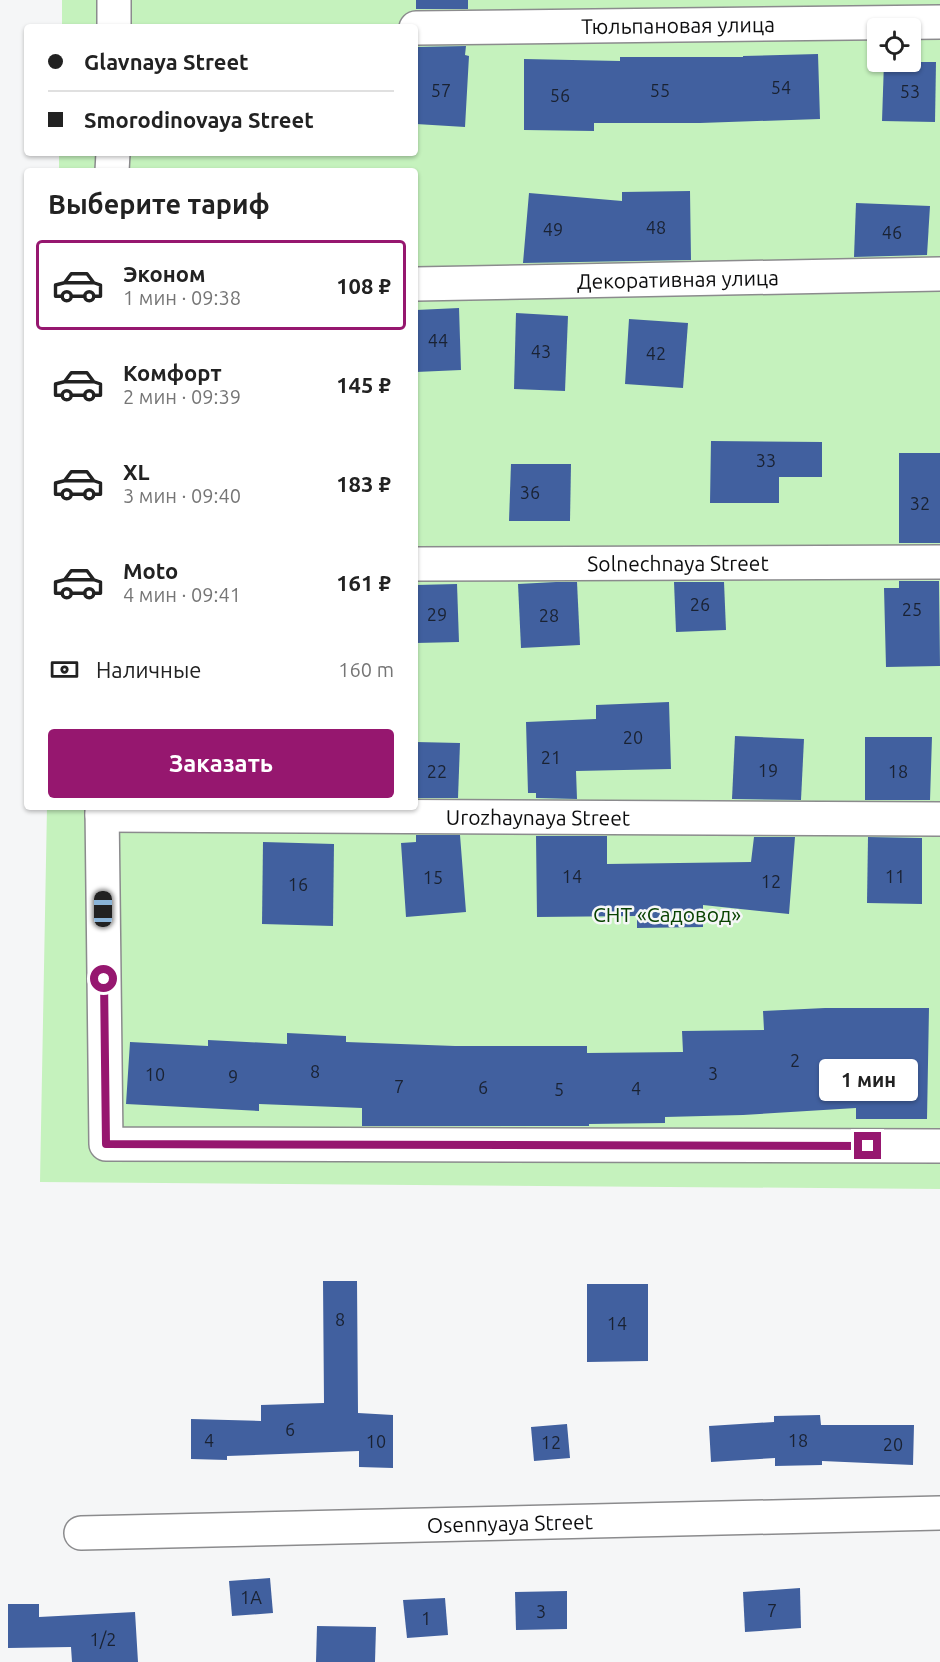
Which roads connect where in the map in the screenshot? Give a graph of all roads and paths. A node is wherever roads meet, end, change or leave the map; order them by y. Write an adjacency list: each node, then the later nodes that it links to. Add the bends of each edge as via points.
1 (114, 0): 3 (street)
2 (940, 22): 4 (street, Тюльпановая улица)
3 (114, 24)
4 (418, 28)
5 (940, 274): 6 (street, Декоративная улица)
6 (418, 284)
7 (940, 562): 8 (street, Solnechnaya Street)
8 (418, 564)
9 (102, 811): 10 (street, Urozhaynaya Street); 11 (street, via 106,1144)
10 (940, 819)
11 (940, 1146)
12 (940, 1513): 13 (street, Osennyaya Street)
13 (81, 1533)

